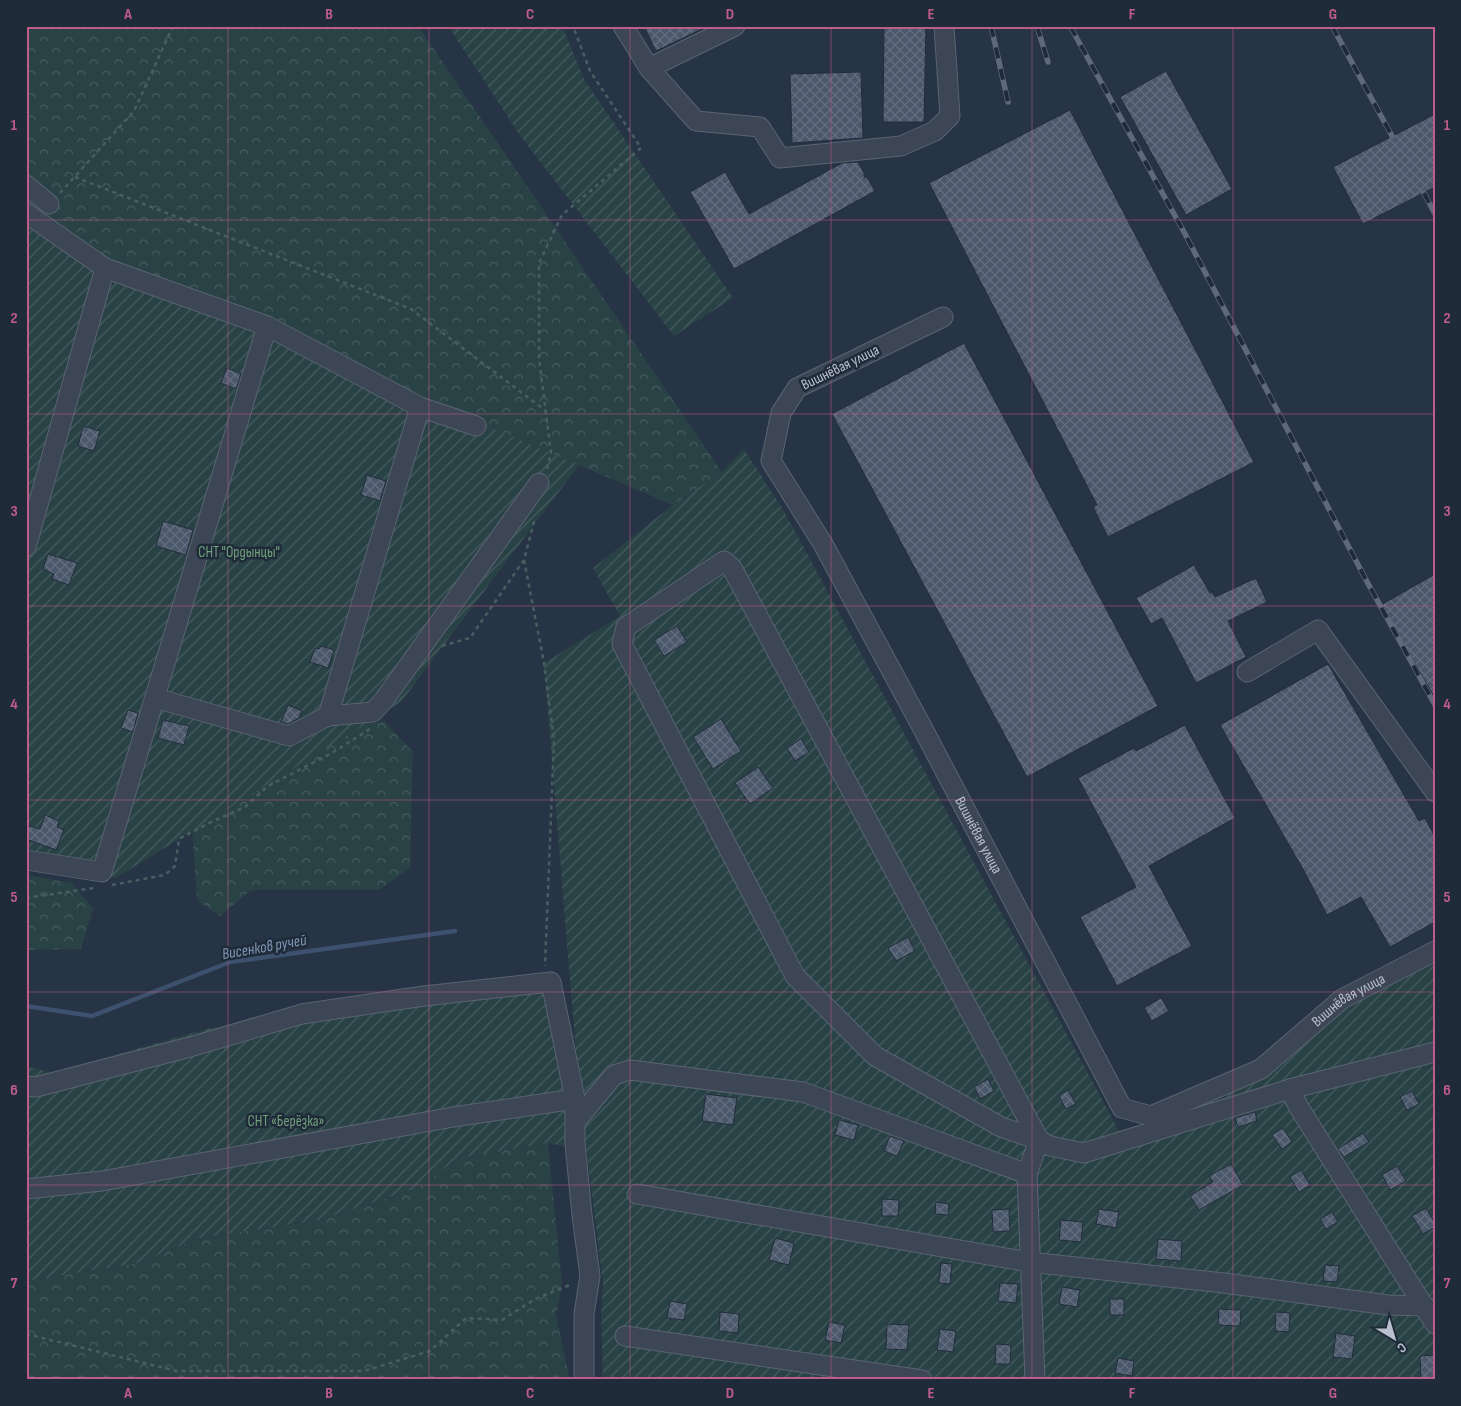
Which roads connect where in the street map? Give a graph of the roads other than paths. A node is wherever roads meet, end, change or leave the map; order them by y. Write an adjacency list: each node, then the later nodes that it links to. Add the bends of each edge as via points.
1 (623, 26): 4 (street)
2 (734, 26): 4 (street)
3 (944, 26): 4 (street, via 950,116 935,131 901,146 780,158 760,127 696,121)
4 (649, 68)
5 (26, 185): 6 (street)
6 (49, 204)
7 (26, 212): 8 (street)
8 (104, 268): 10 (street); 14 (street)
9 (943, 317): 20 (street, Вишнёвая улица, via 797,388 781,413 771,461 828,553 922,726 1122,1108 1151,1116 1261,1069 1342,999)
10 (267, 326): 11 (street); 16 (street)
11 (420, 407): 12 (street); 17 (street)
12 (476, 426)
13 (543, 477): 17 (street, via 384,700 373,712)
14 (26, 548)
15 (1247, 672): 18 (street, via 1318,630)
16 (155, 698): 17 (street, via 289,736); 19 (street, via 102,872)
17 (328, 716)
18 (1435, 792)
19 (26, 860)
20 (1435, 951)
21 (1435, 1052): 23 (street)
22 (26, 1086): 24 (street, via 36,1087 302,1014 551,982)
23 (1290, 1089): 26 (street, via 1084,1153 1050,1146); 31 (street)
24 (575, 1099): 25 (street); 28 (street, via 453,1117 102,1181)
25 (575, 1122): 27 (street, via 614,1074 630,1070 803,1092); 34 (street, via 590,1276 584,1314)
26 (1038, 1140): 26 (street, via 1001,1128 875,1056 795,976 622,644 626,627 724,561 732,568); 27 (street)
27 (1026, 1174): 30 (street)
28 (26, 1189)
29 (637, 1194): 30 (street)
30 (1029, 1262): 31 (street, via 1388,1305); 36 (street)
31 (1425, 1306): 32 (street)
32 (1435, 1324)
33 (625, 1336): 35 (street)
34 (584, 1380)
35 (922, 1380)
36 (1035, 1380)

